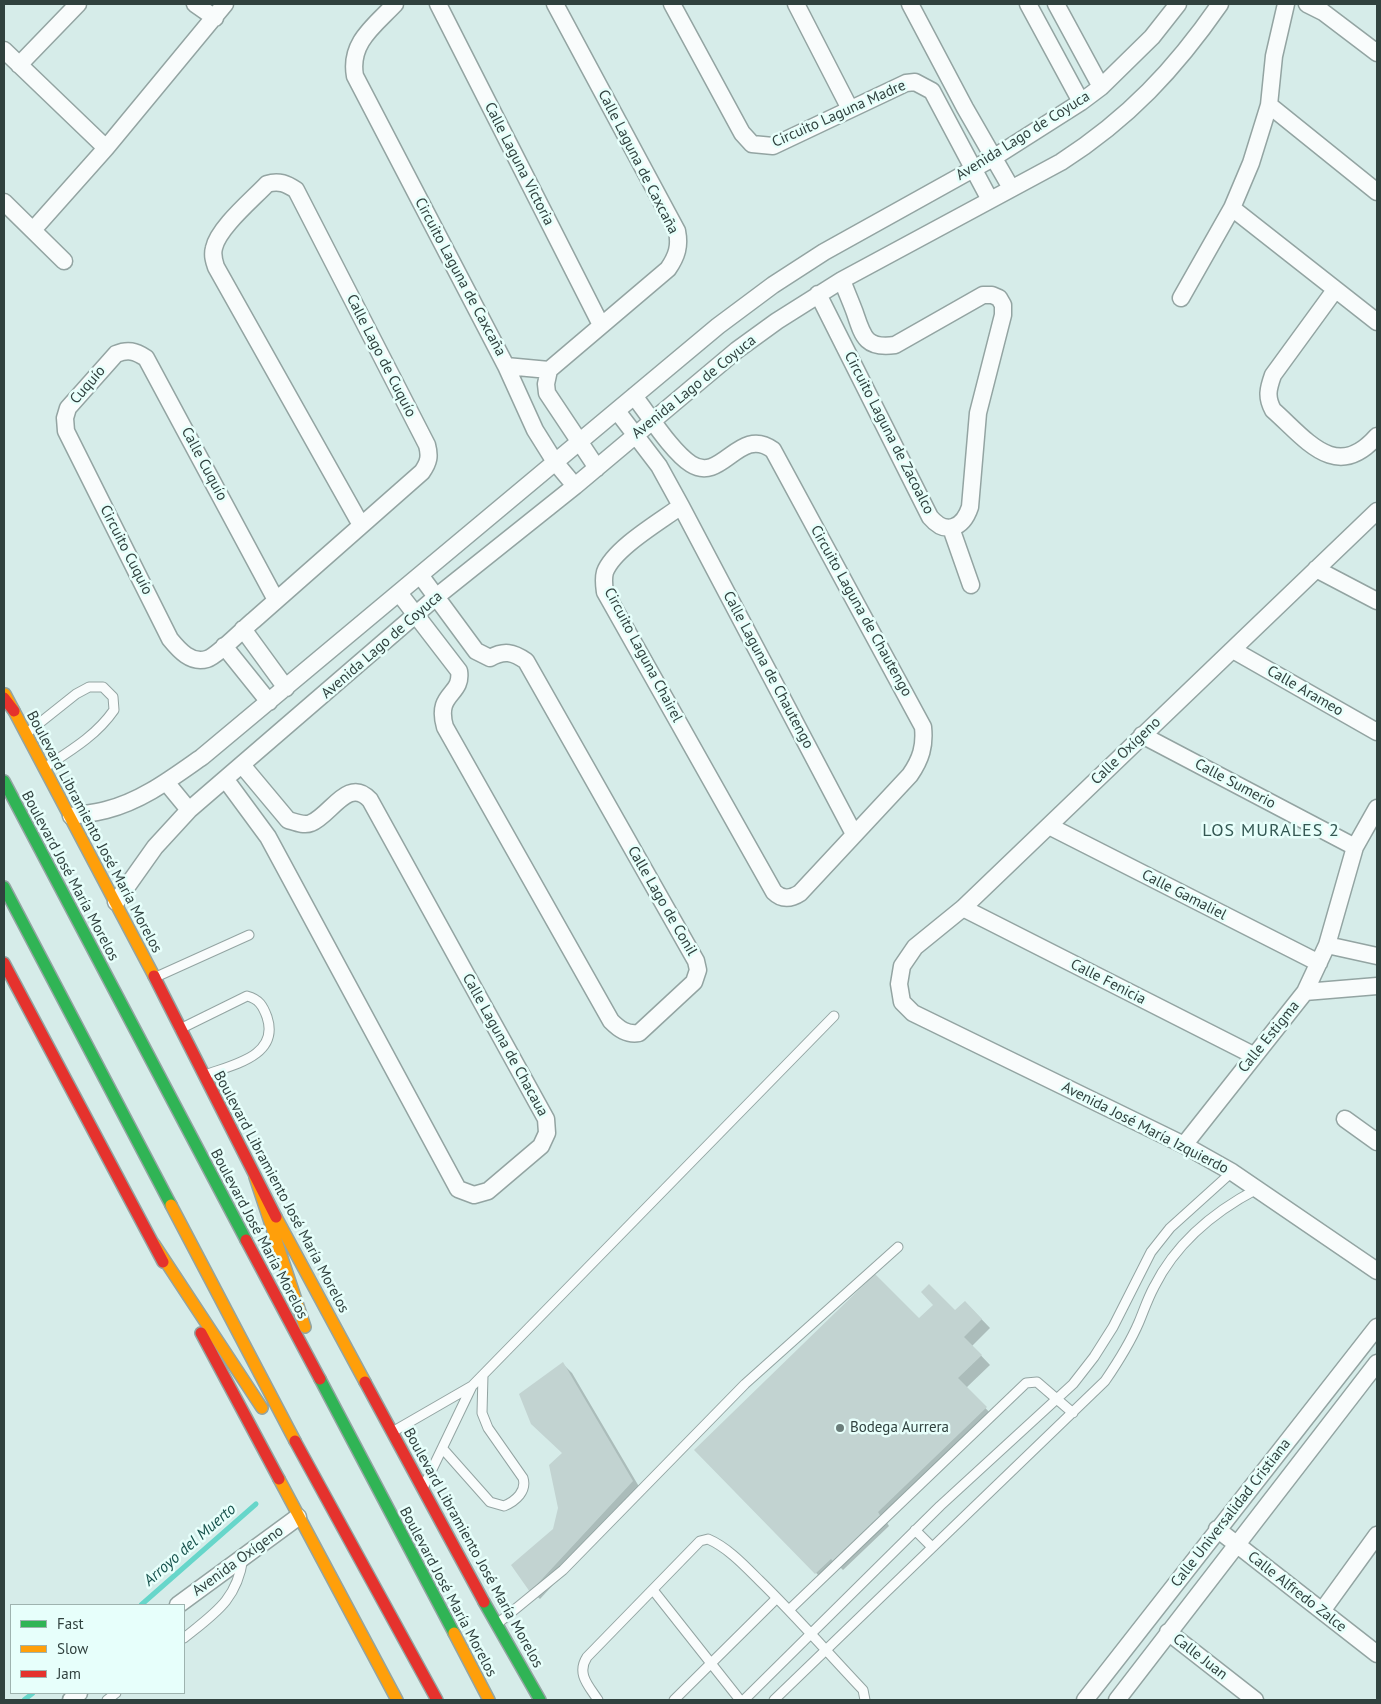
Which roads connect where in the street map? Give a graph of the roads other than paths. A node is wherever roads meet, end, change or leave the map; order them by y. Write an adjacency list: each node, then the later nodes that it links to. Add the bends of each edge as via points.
1 (78, 4): 19 (street)
2 (195, 4): 16 (street)
3 (225, 4): 16 (street)
4 (395, 4): 41 (street, Circuito Laguna de Caxcaña, via 355,50 355,76)
5 (438, 4): 39 (street, Calle Laguna Victoria)
6 (555, 4): 39 (street, Calle Laguna de Caxcaña, via 677,231 675,259 668,269)
7 (672, 4): 23 (street, Circuito Laguna Madre, via 742,133 752,144 773,146)
8 (796, 4): 23 (street)
9 (910, 4): 25 (street)
10 (1028, 4): 21 (street)
11 (1056, 4): 20 (street)
12 (1178, 4): 20 (street, Avenida Lago de Coyuca, via 1152,36)
13 (1220, 4): 27 (street, Avenida Lago de Coyuca, via 1167,74 1131,110 1089,144)
14 (1288, 4): 22 (street, via 1274,56)
15 (1307, 4): 18 (street, via 1323,12)
16 (215, 18): 24 (street)
17 (4, 50): 19 (street)
18 (1377, 53)
19 (19, 65): 24 (street)
20 (1101, 87): 21 (street, Avenida Lago de Coyuca)
21 (1081, 102): 25 (street, Avenida Lago de Coyuca)
22 (1269, 105): 28 (street); 31 (street, via 1251,163)
23 (850, 109): 26 (street, Circuito Laguna Madre, via 906,82 923,85 932,91)
24 (106, 148): 32 (street)
25 (993, 158): 26 (street, Avenida Lago de Coyuca); 27 (street)
26 (973, 168): 29 (street, Circuito Laguna Madre); 43 (street, Avenida Lago de Coyuca, via 824,252 773,285)
27 (1011, 188): 29 (street, Avenida Lago de Coyuca)
28 (1377, 192)
29 (990, 200): 34 (street, Avenida Lago de Coyuca)
30 (4, 202): 32 (street)
31 (1232, 208): 35 (street); 37 (street)
32 (33, 230): 33 (street)
33 (64, 261)
34 (842, 280): 36 (street, Avenida Lago de Coyuca); 56 (street, Circuito Laguna de Zacoalco, via 860,332 867,340 884,346 895,345 983,295 999,298 1003,305 978,413 970,507 966,519)
35 (1335, 290): 38 (street); 48 (street, via 1272,375 1268,400 1272,410 1322,454 1355,455)
36 (818, 294): 46 (street, Avenida Lago de Coyuca, via 737,350); 56 (street, Circuito Laguna de Zacoalco, via 930,518 941,527)
37 (1181, 298)
38 (1377, 322)
39 (601, 325): 42 (street, Calle Laguna de Caxcaña)
40 (116, 354): 45 (street, Cuquío, via 68,408); 62 (street, Calle Cuquío, via 126,350 146,358)
41 (506, 366): 42 (street); 50 (street, Circuito Laguna de Caxcaña, via 535,430)
42 (549, 370): 49 (street, via 547,393)
43 (634, 396): 44 (street, Avenida Lago de Coyuca); 46 (street, Circuito Laguna de Chautengo)
44 (617, 411): 47 (street); 49 (street, Avenida Lago de Coyuca)
45 (65, 418): 68 (street, Circuito Cuquío, via 66,431 170,639 190,657)
46 (653, 421): 47 (street, Avenida Lago de Coyuca); 87 (street, Circuito Laguna de Chautengo, via 679,453 702,468 715,466 749,444 762,444 773,450 923,727 923,751 918,763)
47 (635, 436): 51 (street, Avenida Lago de Coyuca); 53 (street)
48 (1377, 436)
49 (580, 442): 50 (street, Avenida Lago de Coyuca); 51 (street)
50 (555, 462): 52 (street, Circuito Laguna de Caxcaña); 58 (street, Avenida Lago de Coyuca)
51 (597, 468): 52 (street, Avenida Lago de Coyuca)
52 (575, 486): 61 (street, Avenida Lago de Coyuca)
53 (682, 506): 87 (street, Calle Laguna de Chautengo); 91 (street, Circuito Laguna Chairel, via 619,552 606,570 605,592 774,892)
54 (1377, 511): 57 (street, Calle Oxígeno)
55 (361, 526): 55 (street, Calle Lago de Cuquío, via 422,472 430,454 296,190 274,182 267,184 220,235 213,256 216,267); 62 (street, Calle Lago de Cuquío)
56 (951, 528): 59 (street)
57 (1316, 569): 63 (street); 67 (street, Calle Oxígeno)
58 (420, 575): 60 (street, Avenida Lago de Coyuca); 61 (street, Calle Lago de Conil)
59 (971, 585)
60 (399, 593): 64 (street, Calle Lago de Conil); 69 (street, Avenida Lago de Coyuca)
61 (436, 597): 64 (street, Avenida Lago de Coyuca); 64 (street, Calle Lago de Conil, via 476,651 490,658 501,652 512,654 526,661 696,961 698,970 694,982 639,1033 623,1031 611,1021 445,727 444,702 458,685 459,671)
62 (276, 600): 65 (street, Calle Lago de Cuquío)
63 (1377, 601)
64 (415, 615): 77 (street, Avenida Lago de Coyuca)
65 (243, 629): 66 (street, Calle Lago de Cuquío); 69 (street)
66 (224, 646): 68 (street, Calle Lago de Cuquío); 72 (street)
67 (1233, 650): 74 (street, Calle Arameo); 76 (street, Calle Oxígeno)
68 (209, 659)
69 (286, 688): 72 (street, Avenida Lago de Coyuca)
70 (4, 693): 73 (main road, Boulevard Libramiento José María Morelos)
71 (4, 698): 73 (main road)
72 (269, 702): 81 (street, Avenida Lago de Coyuca)
73 (14, 711): 75 (main road, Boulevard Libramiento José María Morelos)
74 (1377, 732)
75 (26, 734): 78 (main road, Boulevard Libramiento José María Morelos); 78 (lane, via 88,687 103,687 113,697 114,710 106,722)
76 (1142, 735): 86 (street, Calle Oxígeno); 89 (street, Calle Sumerio)
77 (242, 765): 79 (street, Avenida Lago de Coyuca); 85 (street)
78 (44, 768): 84 (main road, Boulevard Libramiento José María Morelos)
79 (226, 780): 83 (street, Avenida Lago de Coyuca); 88 (street, Calle Laguna de Chacaua)
80 (4, 781): 122 (main road, Boulevard José María Morelos)
81 (166, 782): 83 (street); 84 (street, Avenida Lago de Coyuca, via 133,801 106,811)
82 (1377, 808): 89 (street, Calle Estigma)
83 (189, 810): 92 (street, Avenida Lago de Coyuca, via 155,847)
84 (71, 816): 92 (main road, Boulevard Libramiento José María Morelos)
85 (288, 820): 88 (street); 88 (street, Calle Laguna de Chacaua, via 312,823 350,792 361,793 370,800 546,1119 547,1133 541,1146 488,1192 474,1195 458,1189)
86 (1050, 826): 93 (street, Calle Oxígeno); 98 (street, Calle Gamaliel)
87 (854, 834): 91 (street, Circuito Laguna de Chautengo, via 800,893)
88 (268, 837)
89 (1355, 847): 95 (street, Calle Estigma)
90 (4, 887): 124 (main road)
91 (782, 898)
92 (116, 902): 99 (main road, Boulevard Libramiento José María Morelos)
93 (963, 908): 102 (street, Calle Oxígeno, via 915,947 902,966); 105 (street, Calle Fenicia)
94 (249, 935): 99 (lane)
95 (1327, 945): 96 (street); 98 (street, Calle Estigma)
96 (1377, 956)
97 (4, 964): 113 (main road)
98 (1319, 964): 101 (street, Calle Estigma)
99 (154, 978): 104 (main road, Boulevard Libramiento José María Morelos)
100 (1377, 986): 101 (street)
101 (1305, 992): 105 (street, Calle Estigma, via 1293,1011)
102 (902, 1002): 109 (street, Avenida José María Izquierdo, via 913,1012)
103 (834, 1016): 118 (lane)
104 (179, 1029): 106 (main road, Boulevard Libramiento José María Morelos); 106 (lane, via 247,996 256,998 263,1007 270,1035 266,1045 248,1058)
105 (1253, 1055): 109 (street, Calle Estigma)
106 (203, 1076): 111 (main road, Boulevard Libramiento José María Morelos)
107 (1345, 1119): 108 (street)
108 (1377, 1142)
109 (1184, 1145): 110 (street, Avenida José María Izquierdo)
110 (1232, 1172): 112 (street, Avenida José María Izquierdo); 120 (lane, via 1170,1228 1151,1252 1094,1357)
111 (255, 1177): 122 (main road); 123 (main road, Boulevard Libramiento José María Morelos)
112 (1257, 1189): 115 (street, Avenida José María Izquierdo); 121 (lane, via 1217,1213 1170,1260 1124,1353 1105,1382)
113 (154, 1244): 124 (main road, via 254,1397); 127 (main road)
114 (898, 1248): 139 (lane, via 745,1384 563,1570)
115 (1377, 1271)
116 (1377, 1327): 128 (street, Calle Universalidad Cristiana)
117 (1377, 1363): 131 (street, Calle Universalidad Cristiana)
118 (483, 1374): 119 (lane); 125 (lane, via 482,1413 488,1428 523,1478 521,1494 504,1506 490,1502)
119 (472, 1386): 123 (lane); 125 (lane)
120 (1057, 1400): 121 (lane); 129 (lane); 137 (lane, via 1037,1382 1026,1384)
121 (1073, 1413): 132 (lane)
122 (337, 1415): 148 (main road, Boulevard José María Morelos)
123 (392, 1433): 126 (main road, Boulevard Libramiento José María Morelos)
124 (295, 1441): 147 (main road)
125 (443, 1449): 126 (lane)
126 (423, 1487): 139 (main road, Boulevard Libramiento José María Morelos)
127 (298, 1517): 133 (street, Avenida Oxígeno); 146 (main road)
128 (1218, 1529): 131 (street, Calle Alfredo Zalce); 155 (street, Calle Universalidad Cristiana)
129 (915, 1530): 132 (lane); 141 (lane)
130 (1377, 1536): 138 (street)
131 (1237, 1545): 138 (street, Calle Alfredo Zalce); 140 (street, Calle Universalidad Cristiana)
132 (932, 1547): 143 (lane)
133 (243, 1558): 136 (street, Avenida Oxígeno); 142 (lane, via 241,1575 233,1595)
134 (653, 1590): 135 (lane, via 700,1541 708,1539 744,1565); 145 (lane); 150 (lane, via 582,1665 582,1673)
135 (777, 1598): 137 (lane); 145 (lane)
136 (179, 1604)
137 (789, 1610): 141 (lane)
138 (1322, 1611): 144 (street, Calle Alfredo Zalce)
139 (496, 1624): 149 (main road, Boulevard Libramiento José María Morelos)
140 (1168, 1632): 156 (street, Calle Universalidad Cristiana); 157 (street, Calle Juan)
141 (811, 1634): 143 (lane); 152 (lane)
142 (185, 1637)
143 (826, 1650): 153 (lane); 154 (lane, via 862,1690)
144 (1377, 1654)
145 (712, 1662): 151 (lane); 152 (lane)
146 (397, 1700)
147 (437, 1700)
148 (489, 1700)
149 (540, 1700)
150 (598, 1700)
151 (674, 1700)
152 (742, 1700)
153 (774, 1700)
154 (865, 1700)
155 (1085, 1700)
156 (1117, 1700)
157 (1255, 1700)

